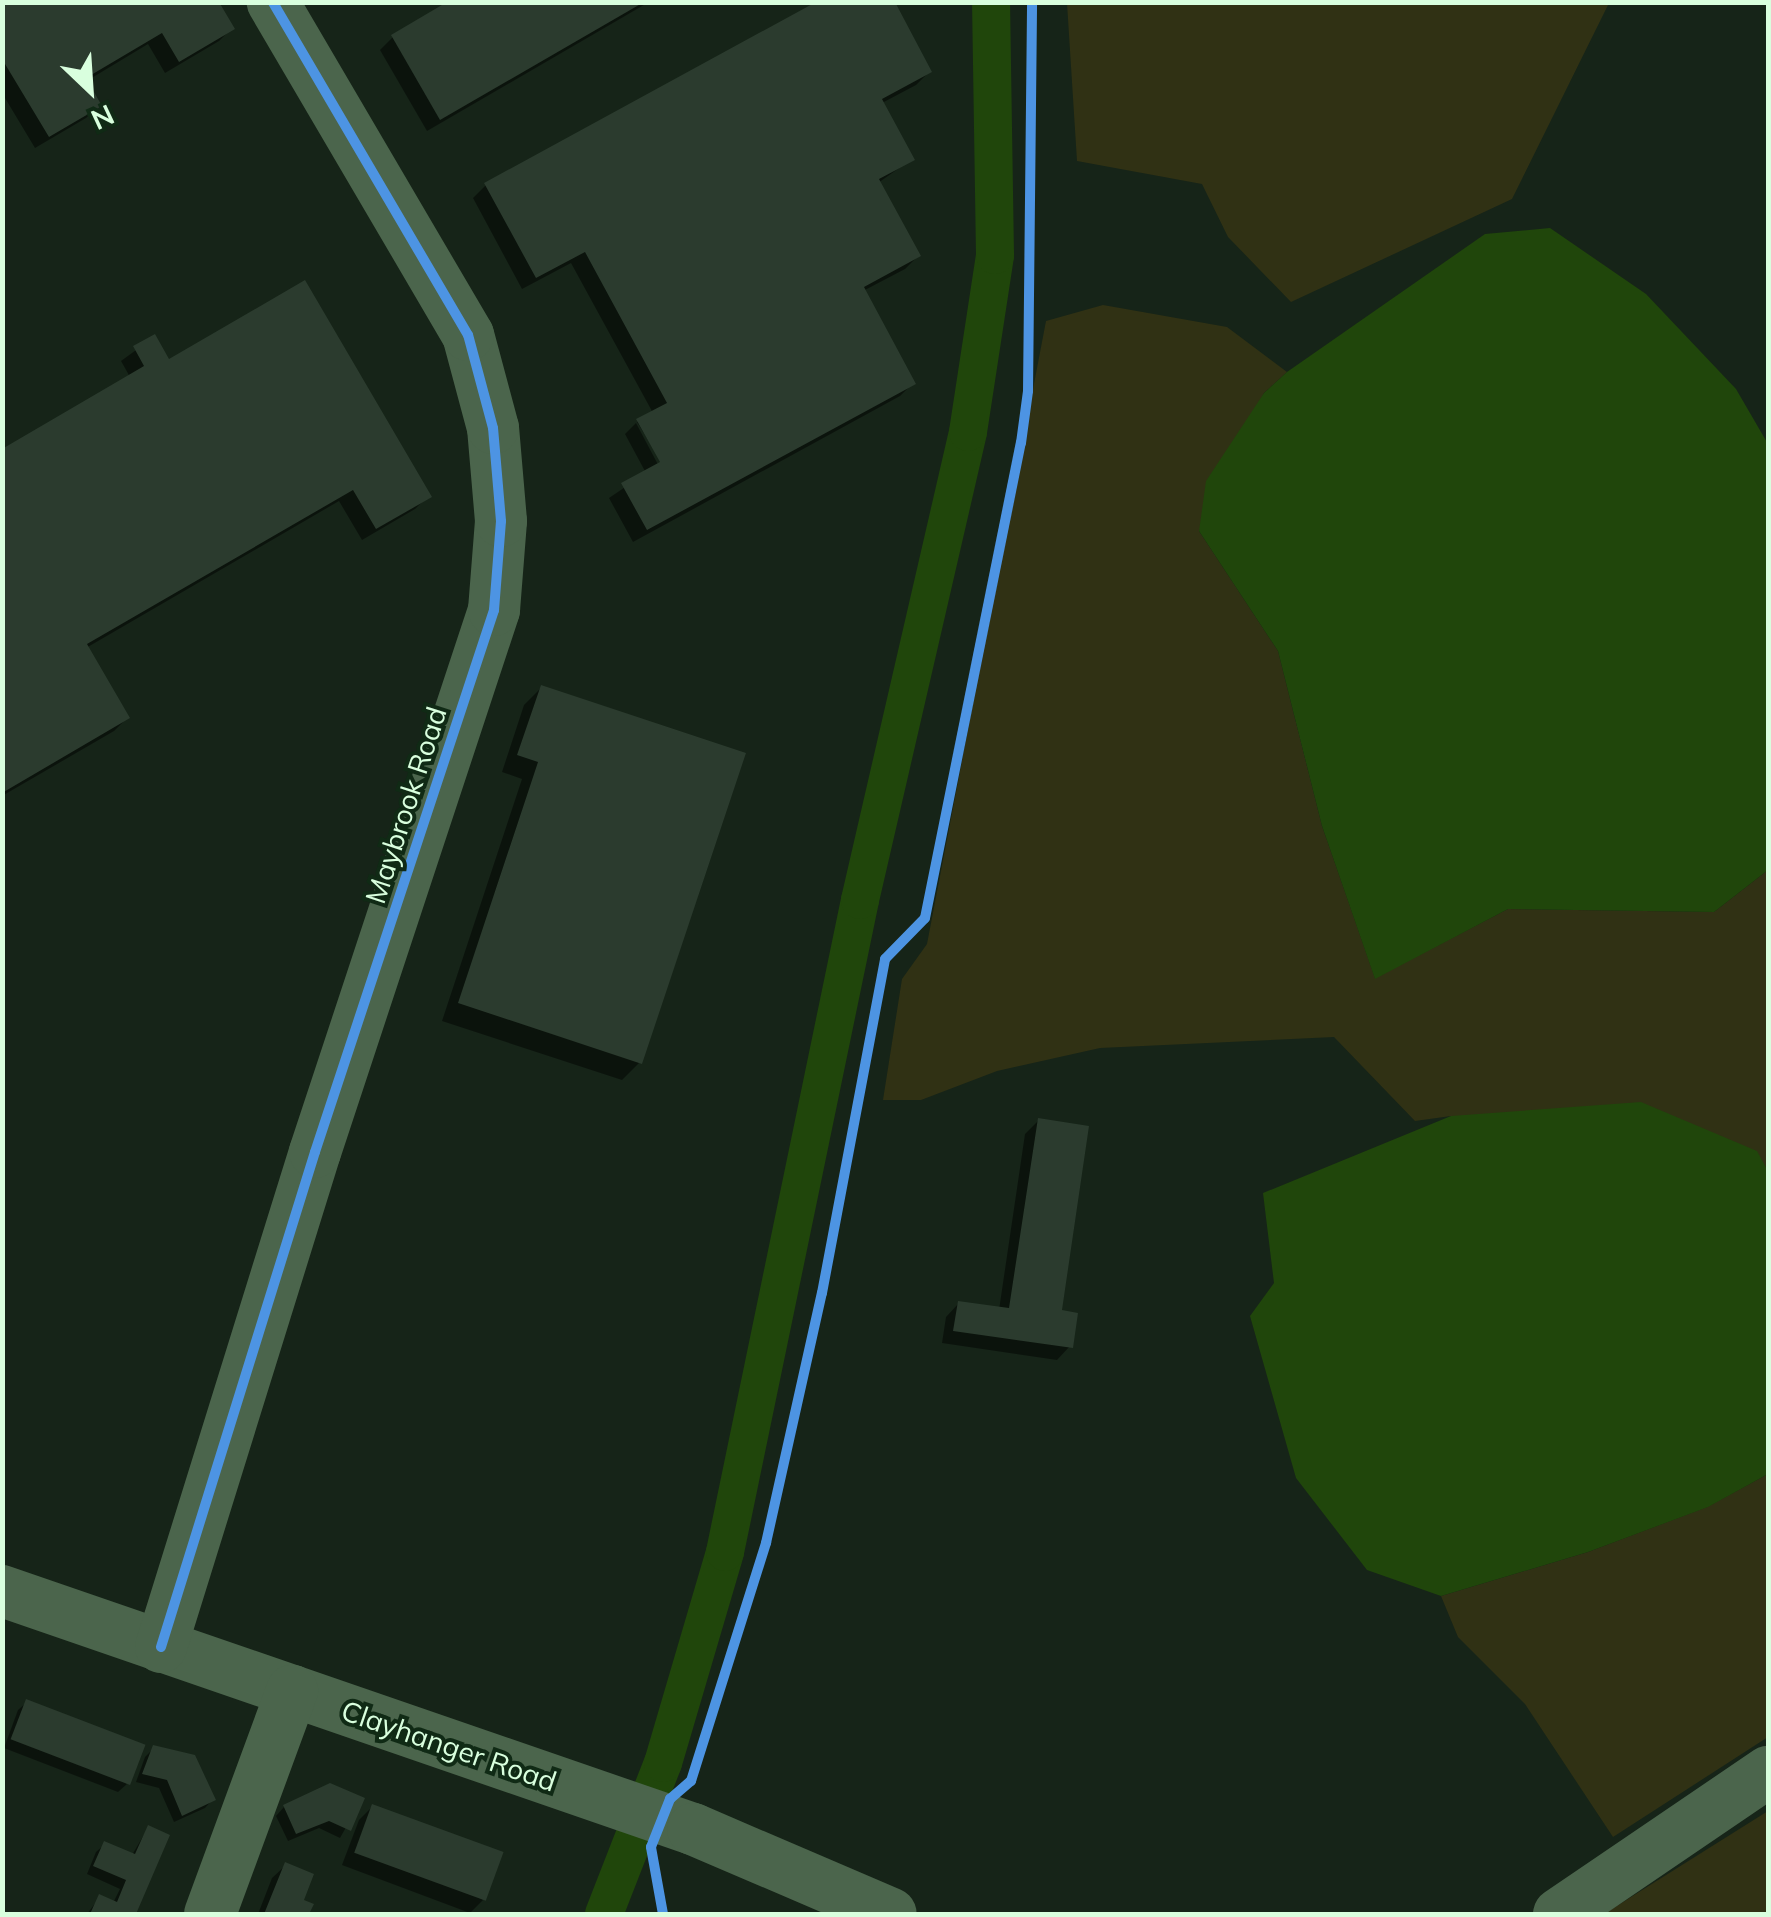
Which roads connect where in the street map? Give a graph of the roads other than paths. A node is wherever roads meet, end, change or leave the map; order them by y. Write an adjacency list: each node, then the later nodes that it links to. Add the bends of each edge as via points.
1 (273, 2): 3 (street, Maybrook Road, via 468,335 493,428 501,521 494,610)
2 (2, 1590): 3 (street, Clayhanger Road)
3 (161, 1647): 4 (street, Clayhanger Road)
4 (292, 1691): 6 (street); 7 (street, Clayhanger Road, via 693,1829)
5 (1768, 1772): 8 (street)
6 (210, 1914)
7 (891, 1914)
8 (1559, 1914)

